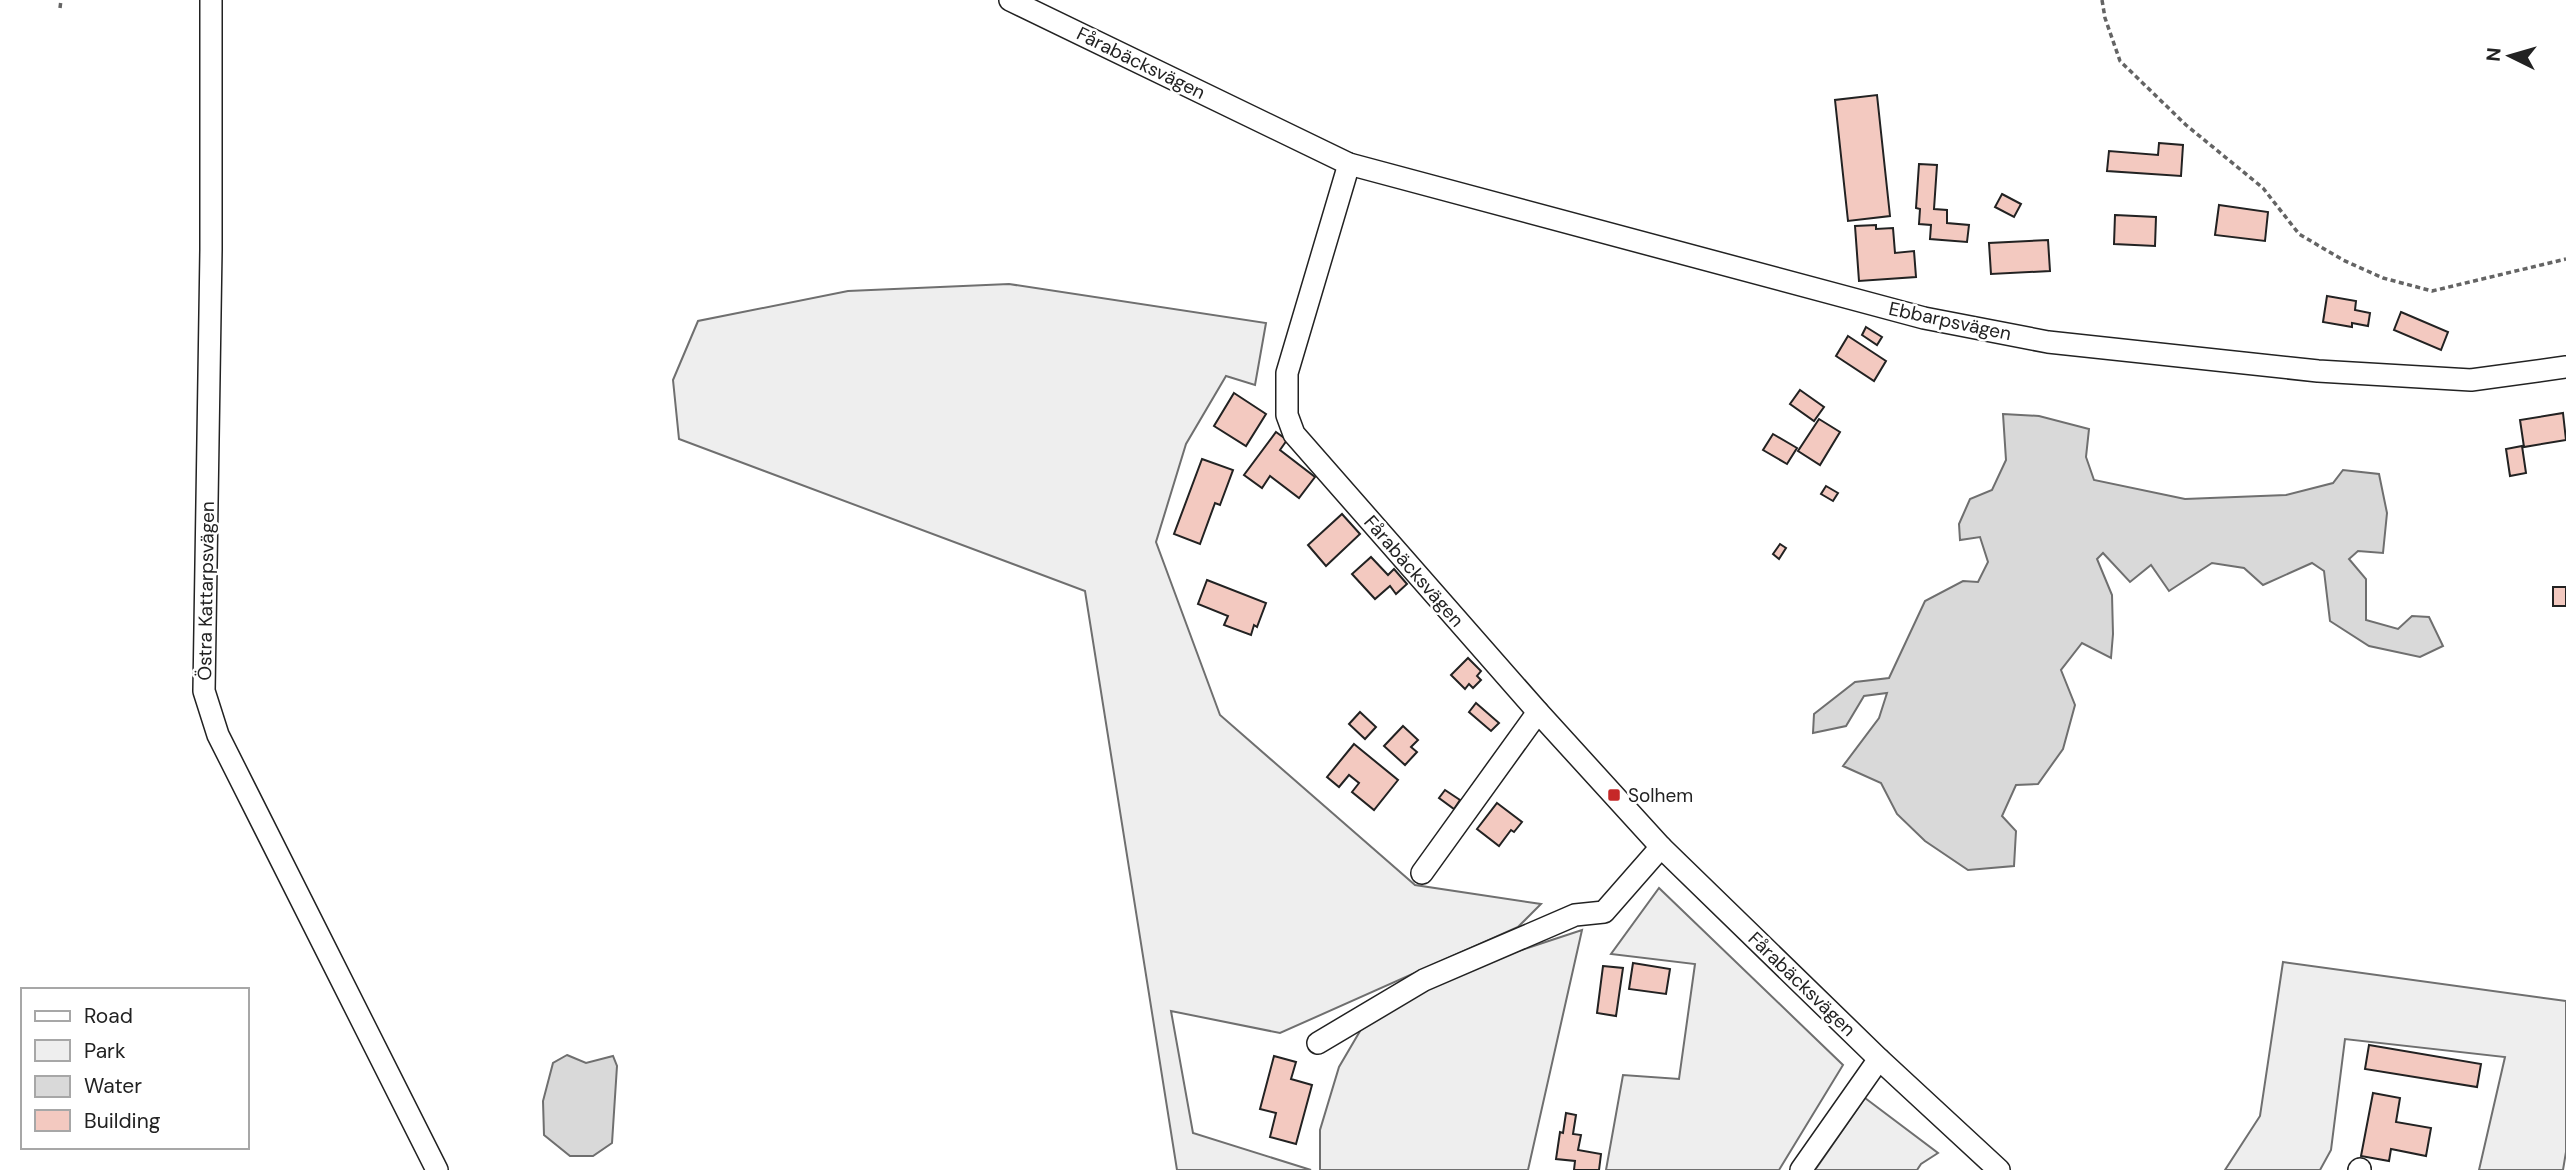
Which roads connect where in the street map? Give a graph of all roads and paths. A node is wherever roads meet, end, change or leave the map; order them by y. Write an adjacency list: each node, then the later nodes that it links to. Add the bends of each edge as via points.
1 (61, 0): 5 (path)
2 (211, 0): 14 (street, Östra Kattarpsvägen, via 204,691 219,735)
3 (1010, 0): 6 (street, Fårabäcksvägen)
4 (2102, 0): 7 (path, via 2120,61 2186,125 2263,188 2299,234 2343,260 2383,278 2432,291)
5 (60, 8)
6 (1349, 164): 8 (street, Ebbarpsvägen, via 1924,318 2048,342 2318,372 2471,380); 9 (street, Fårabäcksvägen, via 1287,373 1287,415 1294,433)
7 (2566, 259)
8 (2566, 367)
9 (1538, 712): 10 (street, Fårabäcksvägen); 11 (street)
10 (1661, 847): 12 (street, via 1604,912 1575,915 1424,980); 13 (street, Fårabäcksvägen)
11 (1422, 873)
12 (1318, 1043)
13 (1879, 1059): 15 (street); 16 (street, Fårabäcksvägen)
14 (437, 1170)
15 (1801, 1170)
16 (1999, 1170)

